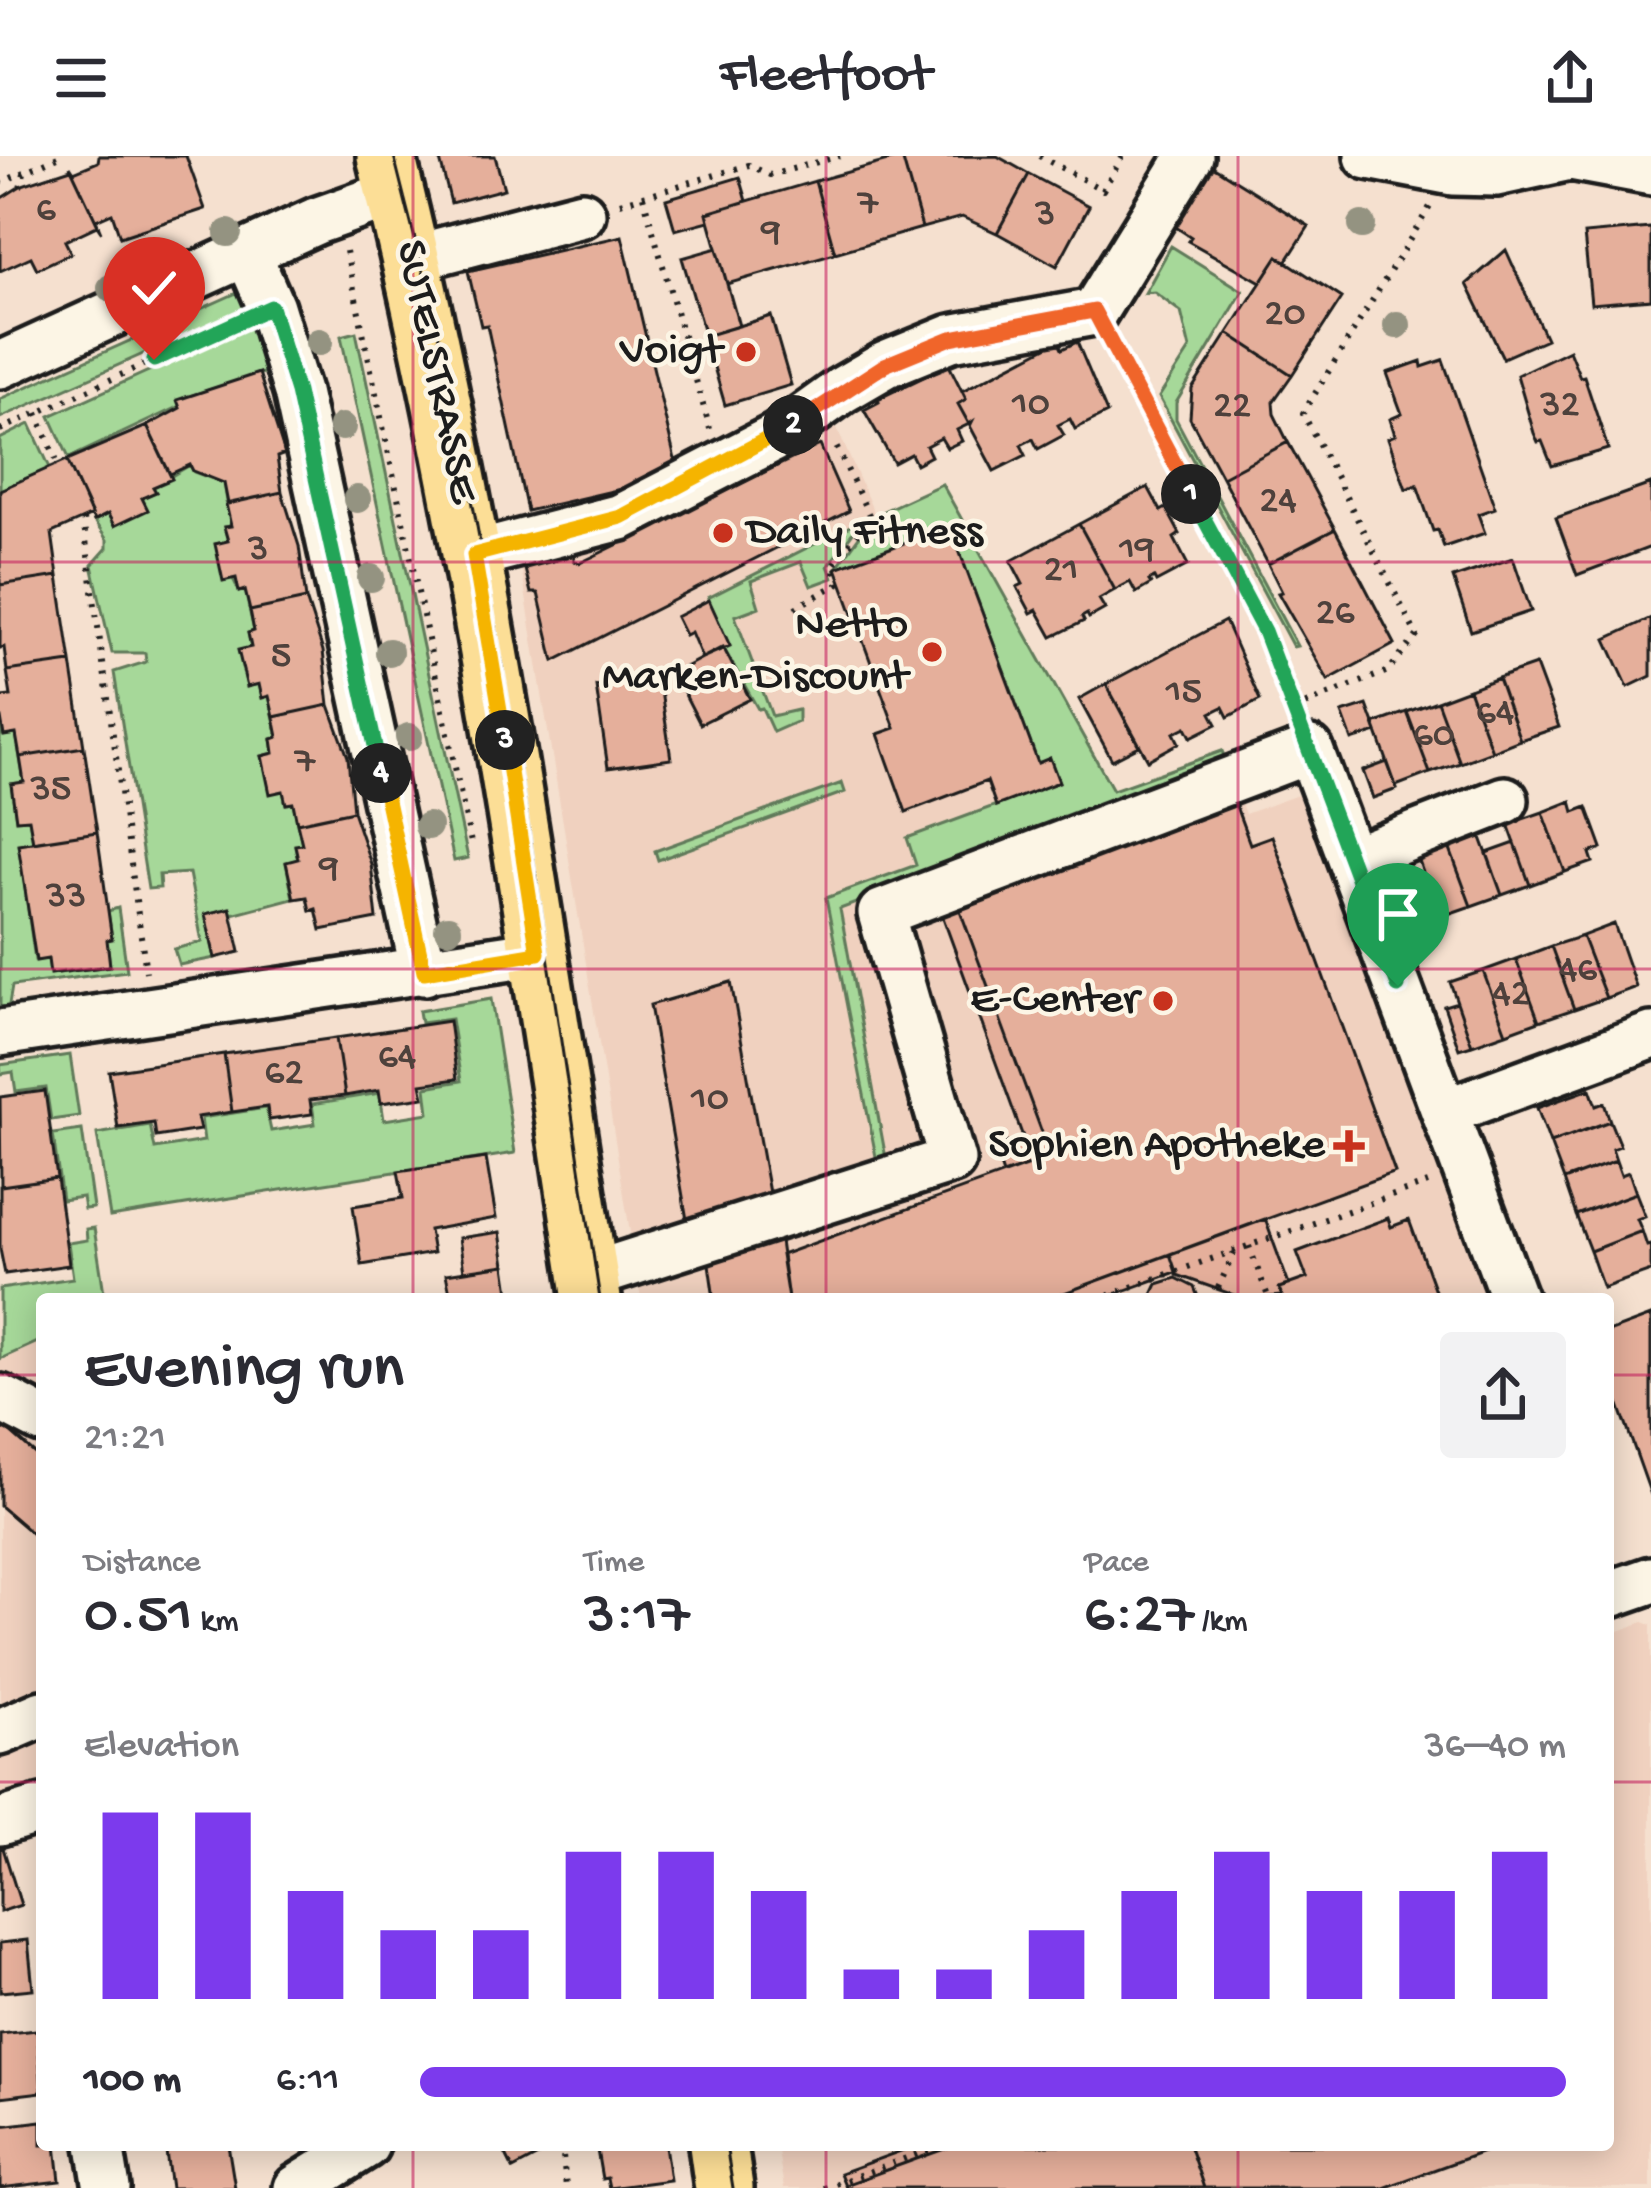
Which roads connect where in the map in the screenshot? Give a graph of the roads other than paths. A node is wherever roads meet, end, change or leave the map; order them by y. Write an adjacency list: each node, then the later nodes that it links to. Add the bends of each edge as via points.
1 (1190, 156): 10 (street, via 1094,311 951,338 885,365 778,436 621,517)
2 (1368, 156): 3 (street, via 1496,173)
3 (1570, 156): 4 (street)
4 (1651, 172)
5 (391, 174): 7 (street, via 337,213); 8 (main road, SUTELSTRASSE)
6 (582, 214): 8 (street)
7 (247, 252): 9 (street); 14 (street, via 297,392)
8 (410, 259): 10 (main road, SUTELSTRASSE)
9 (0, 365)
10 (474, 555): 13 (main road, SUTELSTRASSE)
11 (1505, 800): 12 (street)
12 (1351, 860): 17 (street); 18 (street, via 1302,729 881,913 952,1160)
13 (538, 953): 14 (street); 18 (main road, SUTELSTRASSE)
14 (424, 972): 15 (street)
15 (0, 1033)
16 (1651, 1036): 17 (street)
17 (1445, 1112): 19 (street)
18 (590, 1288)
19 (1512, 1293)
20 (0, 1398): 21 (street)
21 (36, 1417)
22 (36, 1717): 23 (street)
23 (0, 1732)
24 (36, 1811): 25 (street)
25 (0, 1822)
26 (101, 2151): 29 (street)
27 (356, 2151): 30 (street)
28 (719, 2151): 31 (main road)
29 (107, 2188)
30 (297, 2188)
31 (724, 2188)

